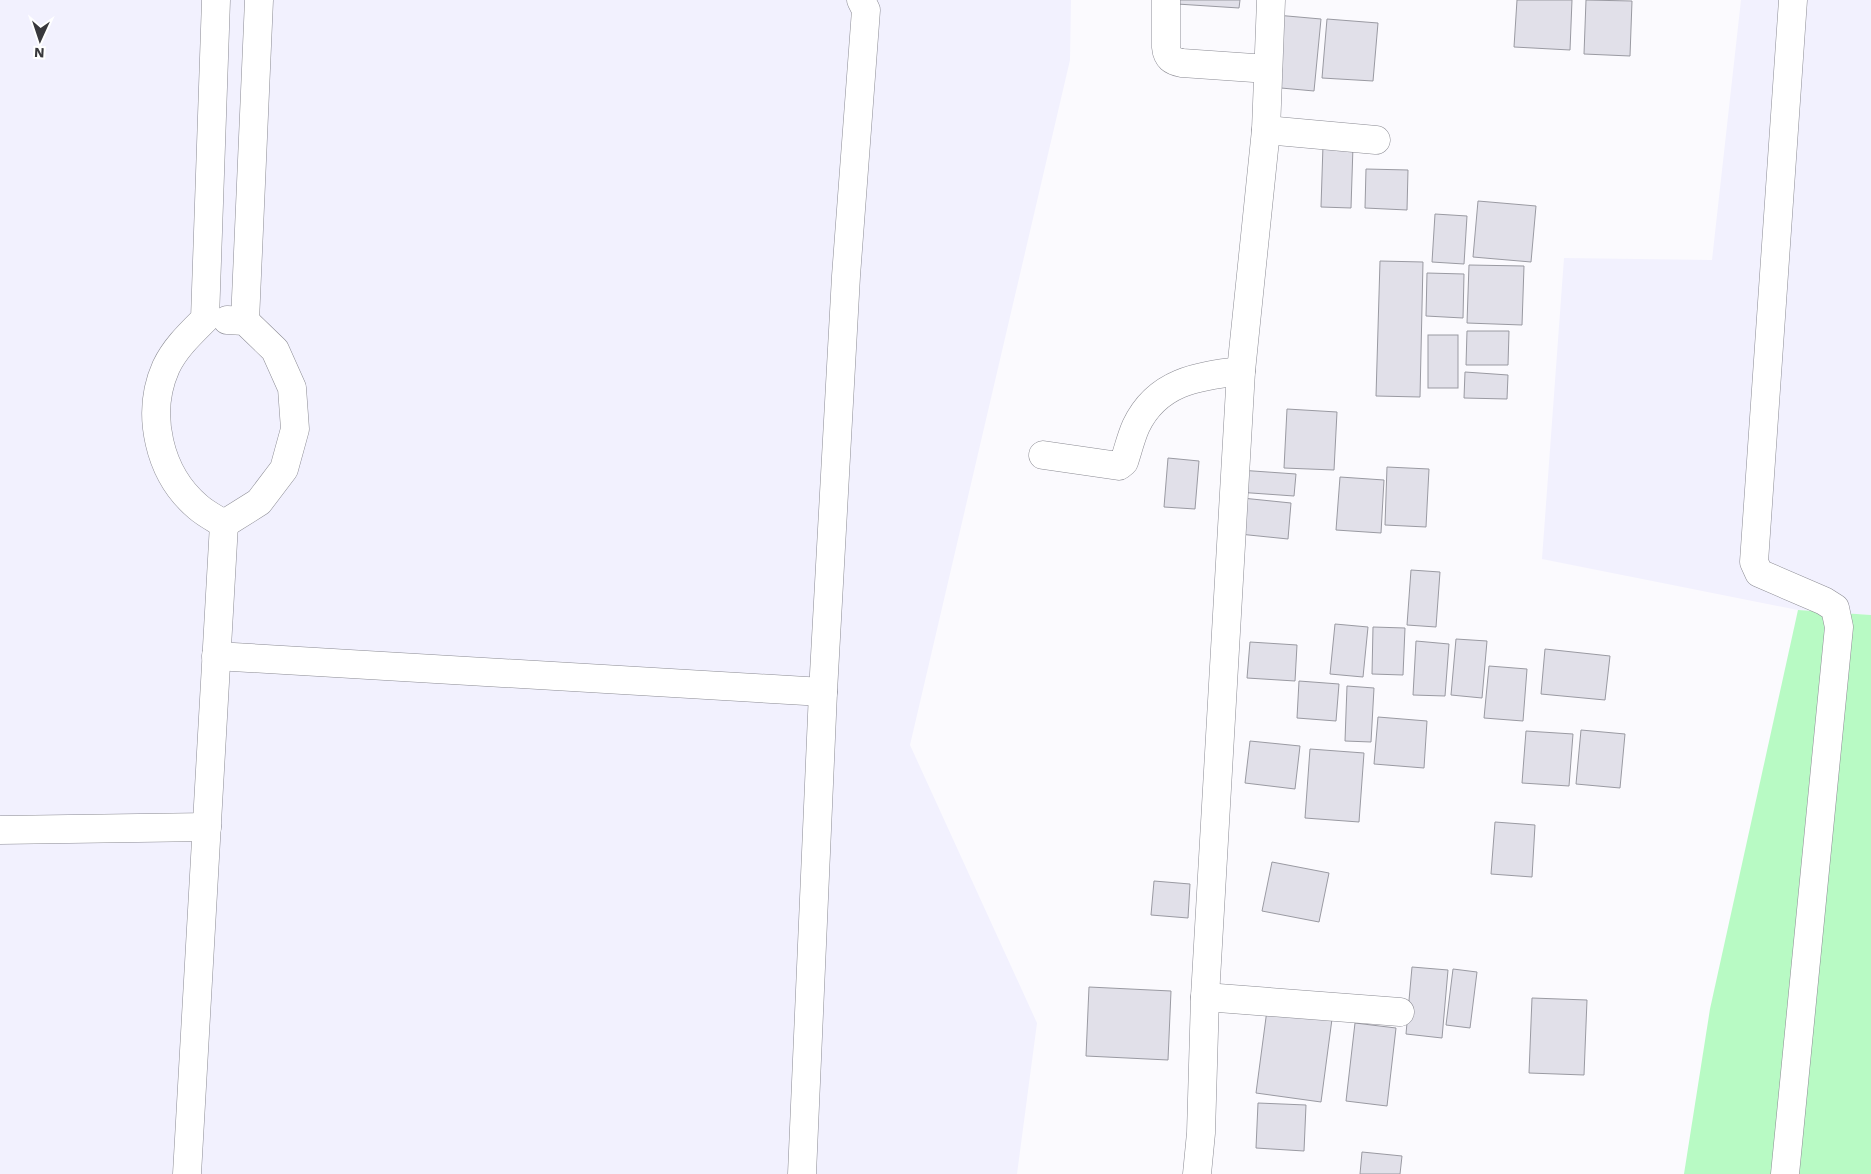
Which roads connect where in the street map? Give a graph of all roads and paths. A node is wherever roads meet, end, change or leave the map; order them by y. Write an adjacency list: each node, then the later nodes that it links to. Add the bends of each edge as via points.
1 (216, 0): 10 (street)
2 (259, 0): 11 (street)
3 (861, 0): 16 (street, via 866,10 846,276)
4 (1166, 0): 7 (street, via 1166,54 1169,58 1182,63)
5 (1272, 0): 7 (street)
6 (1793, 0): 24 (street, via 1754,562 1759,574 1835,608 1839,627)
7 (1268, 70): 8 (street)
8 (1266, 130): 9 (street); 12 (street)
9 (1376, 140)
10 (205, 319): 11 (street); 14 (street, via 183,341 166,367 157,396 156,427 163,457 177,484 198,507)
11 (245, 321): 14 (street, via 275,350 292,388 295,429 284,469 259,502)
12 (1240, 371): 13 (street, via 1205,375 1161,393 1150,403 1137,425 1124,462 1119,466); 19 (street)
13 (1043, 456)
14 (224, 524): 15 (street)
15 (216, 656): 16 (street); 17 (street)
16 (823, 692): 22 (street)
17 (206, 827): 18 (street); 21 (street)
18 (0, 830)
19 (1205, 997): 20 (street); 23 (street)
20 (1400, 1012)
21 (187, 1174)
22 (802, 1174)
23 (1197, 1174)
24 (1785, 1174)

